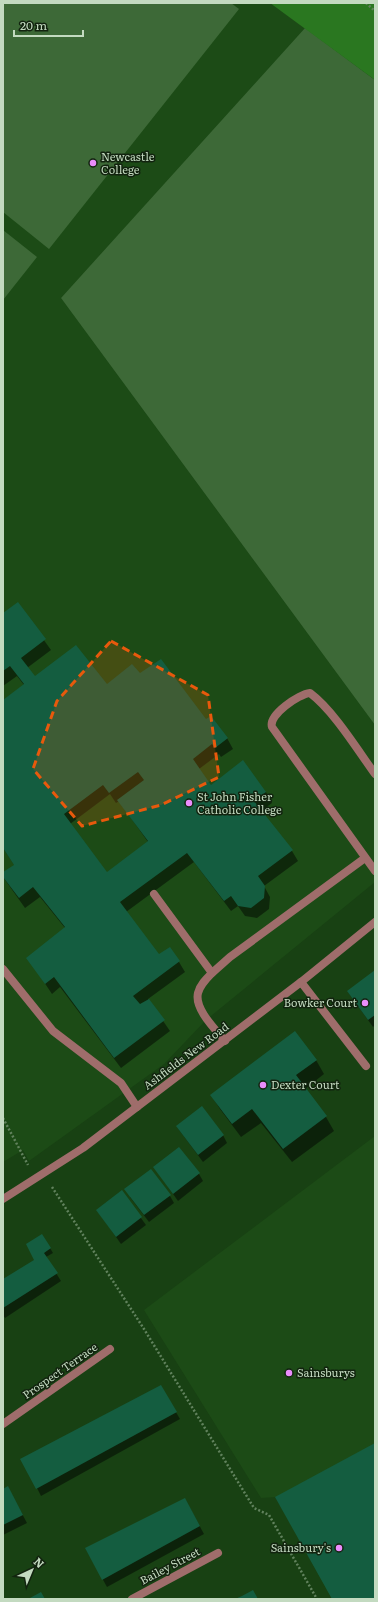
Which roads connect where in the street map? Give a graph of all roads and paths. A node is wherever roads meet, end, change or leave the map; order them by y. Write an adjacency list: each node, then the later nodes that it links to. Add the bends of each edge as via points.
1 (366, 3): 2 (path)
2 (375, 11)
3 (375, 774): 4 (street, via 331,713 310,693 304,694 273,718 272,727)
4 (365, 858): 5 (street); 9 (street)
5 (375, 871)
6 (154, 894): 9 (street)
7 (375, 922): 10 (street, Ashfields New Road)
8 (3, 969): 13 (street, via 52,1031 121,1083)
9 (212, 973): 11 (street, via 203,982 197,995 206,1020)
10 (301, 982): 11 (street, Ashfields New Road); 12 (street)
11 (225, 1040): 13 (street, Ashfields New Road)
12 (366, 1066)
13 (137, 1107): 15 (street, Ashfields New Road, via 83,1148)
14 (3, 1118): 15 (path, via 29,1166)
15 (43, 1173): 16 (street, Ashfields New Road); 21 (path, via 144,1329 254,1508 270,1515)
16 (3, 1199)
17 (110, 1349): 18 (street, Prospect Terrace)
18 (3, 1424)
19 (218, 1552): 20 (street, Bailey Street)
20 (132, 1599)
21 (317, 1599)

